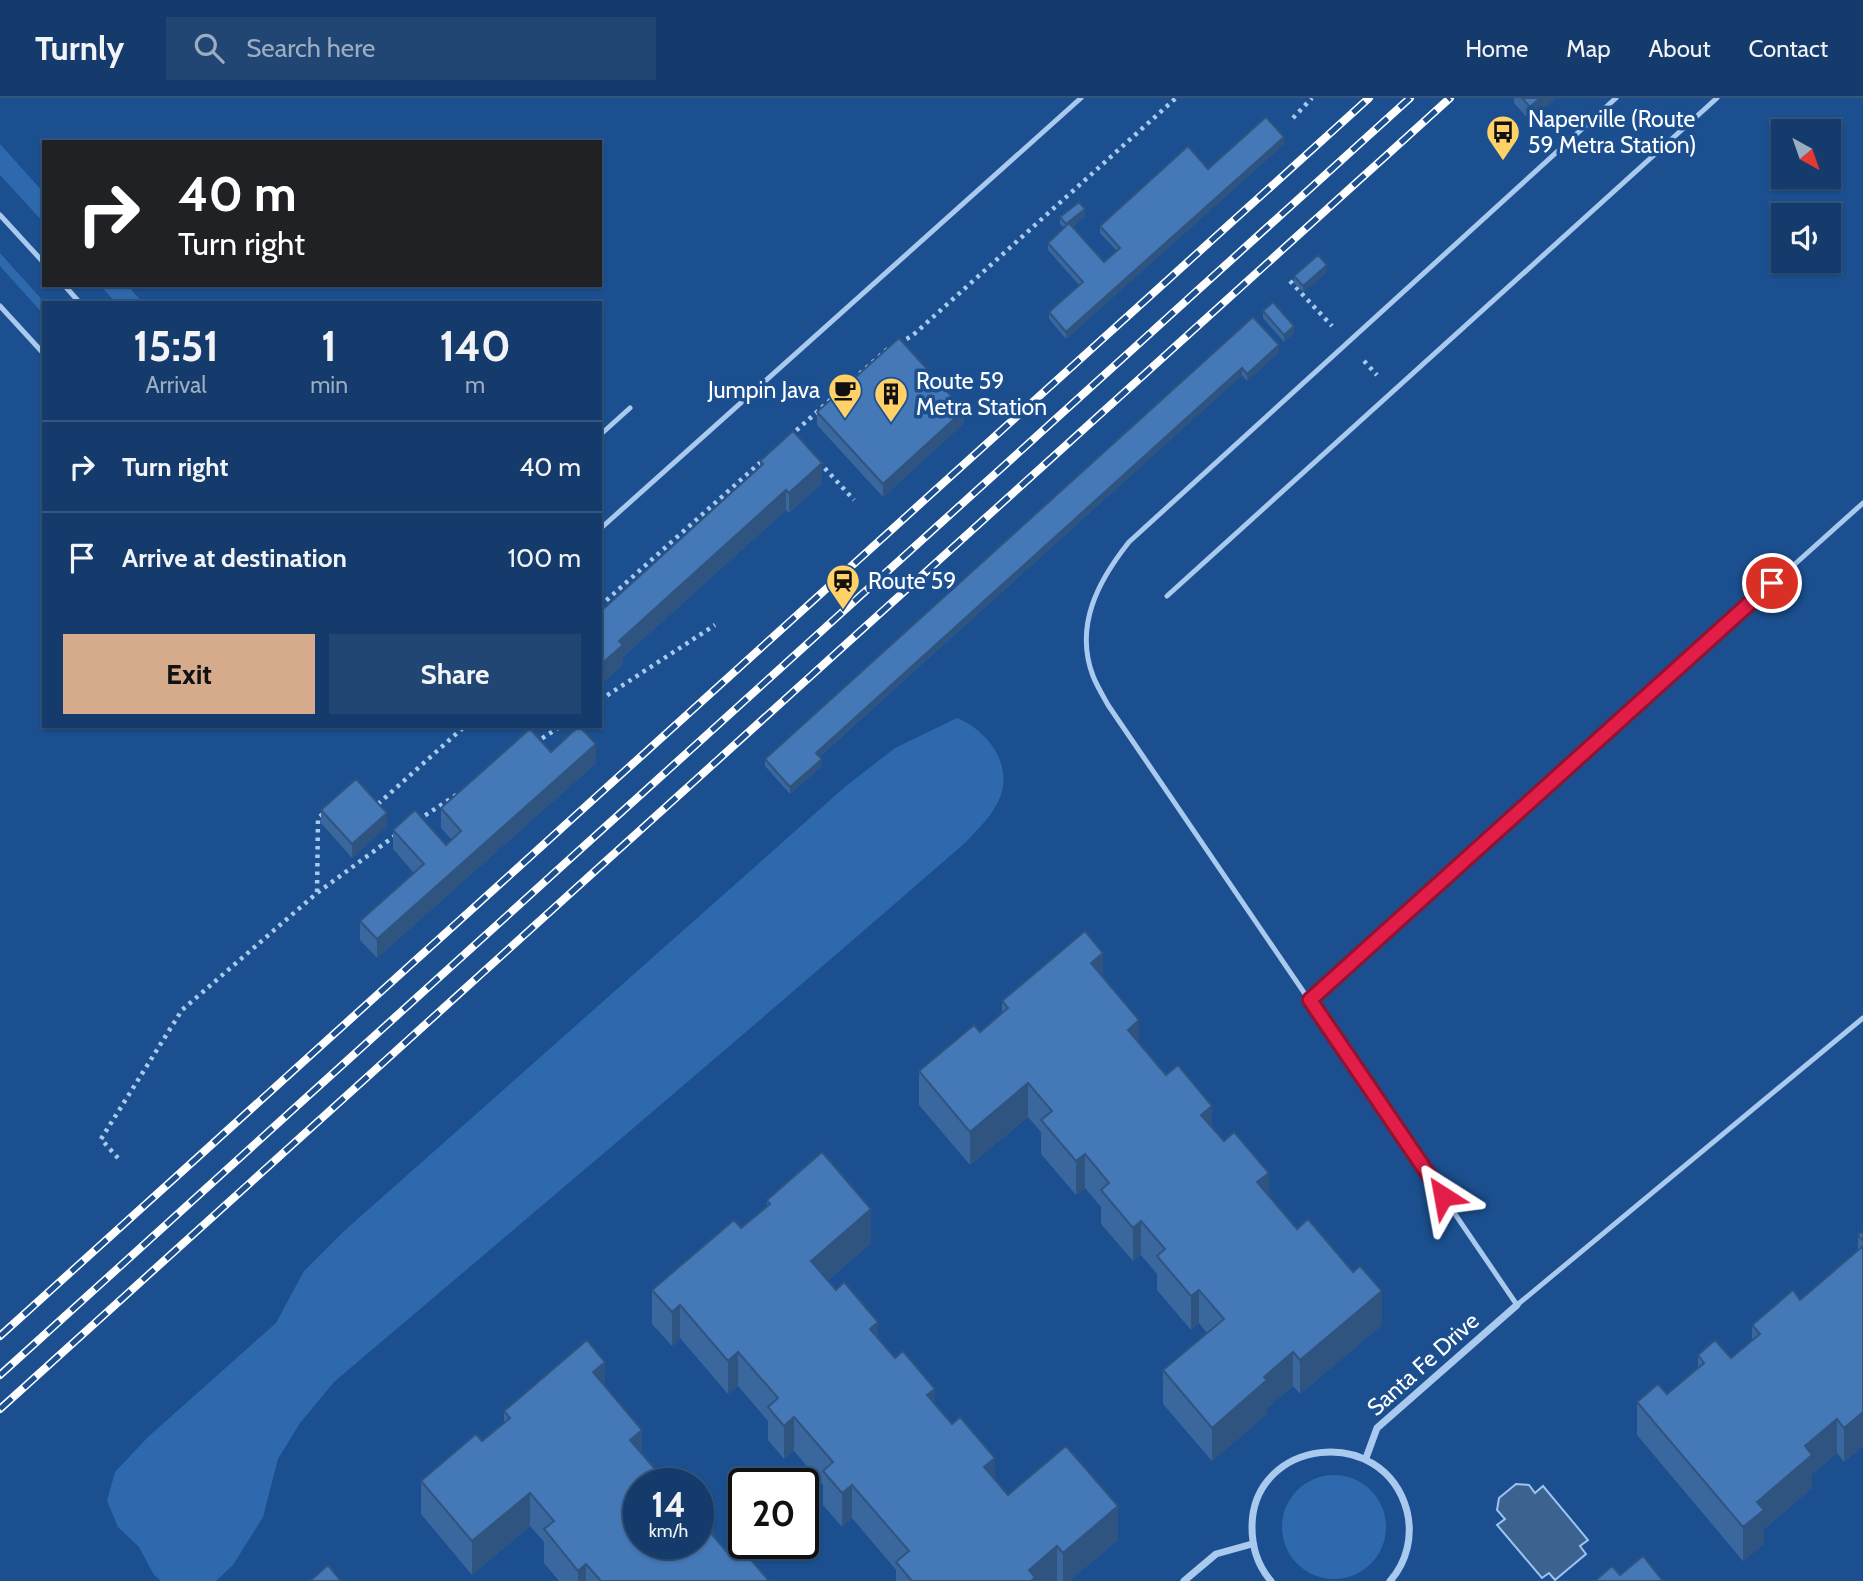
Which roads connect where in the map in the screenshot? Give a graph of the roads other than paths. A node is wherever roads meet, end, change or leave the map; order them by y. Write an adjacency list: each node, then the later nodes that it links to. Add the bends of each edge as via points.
1 (1081, 98): 13 (lane)
2 (1616, 98): 15 (lane, via 1129,542 1096,593 1085,645 1093,676 1108,705)
3 (1717, 98): 14 (lane)
4 (0, 215): 5 (lane)
5 (42, 261)
6 (66, 287): 7 (lane)
7 (78, 301)
8 (0, 306): 9 (lane)
9 (42, 352)
10 (630, 408): 11 (lane)
11 (602, 433)
12 (1863, 503): 15 (lane)
13 (602, 526)
14 (1167, 596)
15 (1310, 1000): 17 (lane)
16 (1863, 1018): 17 (lane)
17 (1517, 1305): 18 (street, Santa Fe Drive, via 1377,1428)
18 (1366, 1458): 19 (street, via 1317,1452 1293,1460 1273,1475 1259,1495); 22 (street, via 1387,1474 1403,1496 1410,1522 1408,1548)
19 (1252, 1545): 20 (street, via 1216,1554); 21 (street)
20 (1184, 1581)
21 (1271, 1581)
22 (1390, 1581)

